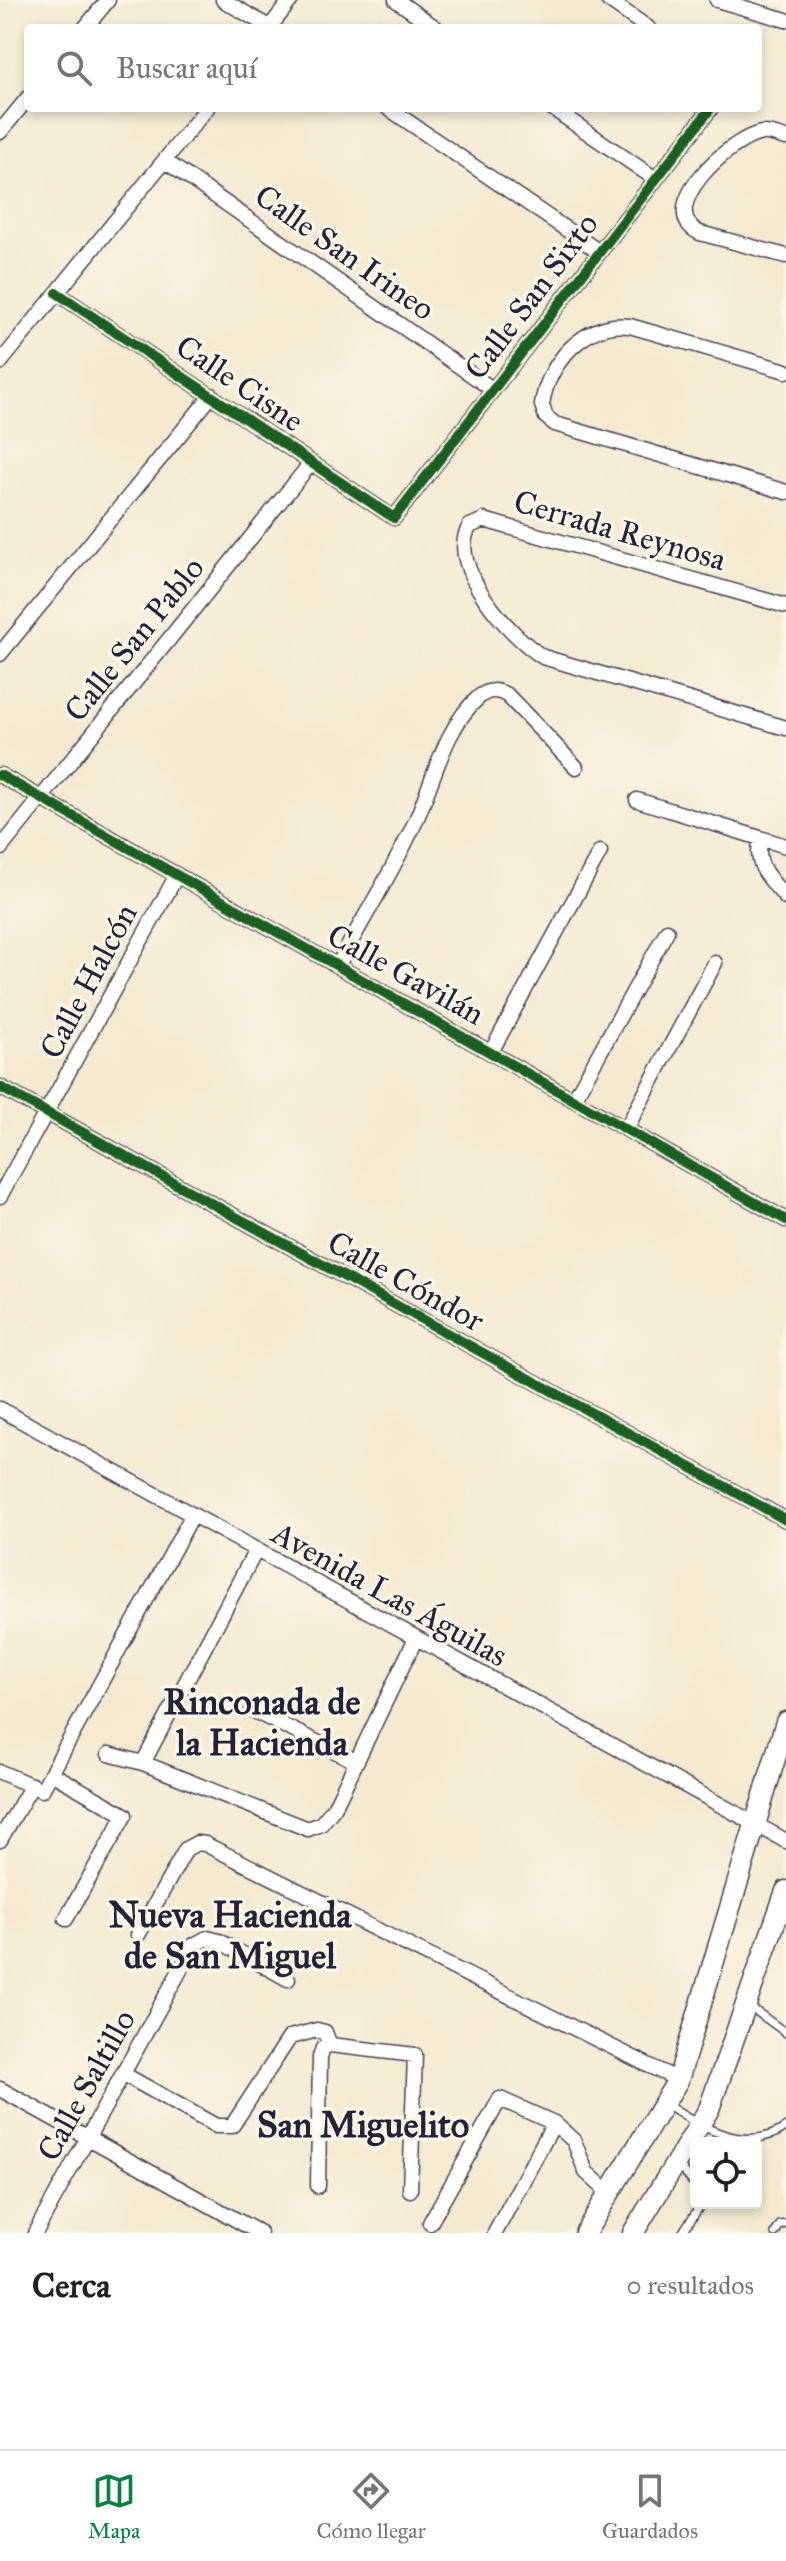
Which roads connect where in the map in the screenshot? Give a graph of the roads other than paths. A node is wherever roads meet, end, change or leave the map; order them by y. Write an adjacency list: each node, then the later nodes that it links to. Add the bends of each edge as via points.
1 (108, 0): 8 (street)
2 (223, 0): 9 (street)
3 (291, 0): 10 (street)
4 (396, 0): 11 (street)
5 (608, 0): 12 (street)
6 (717, 0): 7 (street)
7 (786, 20)
8 (88, 24)
9 (263, 24)
10 (273, 24)
11 (430, 24)
12 (642, 24)
13 (24, 103): 18 (street)
14 (204, 112): 20 (street)
15 (394, 112): 22 (street)
16 (558, 112): 21 (street)
17 (708, 112): 21 (street, Calle San Sixto)
18 (0, 132)
19 (786, 138): 23 (street, via 765,133 723,152 696,183 686,214 691,228 700,233)
20 (165, 161): 24 (street); 27 (street, Calle San Irineo)
21 (654, 178): 22 (street, Calle San Sixto)
22 (598, 251): 27 (street, Calle San Sixto)
23 (786, 256)
24 (57, 293): 25 (street); 28 (street, Calle Cisne)
25 (0, 363)
26 (786, 371): 30 (street, via 630,326 608,326 592,331 570,349 542,405 555,424)
27 (492, 389): 31 (street, Calle San Sixto)
28 (212, 395): 29 (street, Calle Cisne); 33 (street)
29 (311, 463): 31 (street, Calle Cisne); 37 (street, Calle San Pablo)
30 (786, 492)
31 (394, 518)
32 (786, 606): 34 (street, Cerrada Reynosa, via 488,521 474,522 465,536 482,596 514,636 543,657)
33 (0, 654)
34 (786, 728)
35 (576, 767): 47 (street, via 507,695 487,691 477,699 454,732 412,830)
36 (0, 775): 37 (street, Calle Gavilán)
37 (42, 798): 41 (street, Calle San Pablo); 43 (street, Calle Gavilán)
38 (637, 800): 39 (street)
39 (761, 839): 40 (street); 44 (street, via 761,867)
40 (786, 846)
41 (0, 849)
42 (600, 852): 48 (street)
43 (177, 875): 47 (street, Calle Gavilán); 51 (street, Calle Halcón)
44 (786, 898)
45 (667, 931): 50 (street)
46 (715, 963): 52 (street)
47 (338, 965): 48 (street, Calle Gavilán)
48 (491, 1052): 50 (street, Calle Gavilán)
49 (0, 1087): 51 (street, Calle Cóndor)
50 (574, 1099): 52 (street, Calle Gavilán)
51 (49, 1113): 53 (street, Calle Halcón); 57 (street, Calle Cóndor)
52 (626, 1129): 54 (street, Calle Gavilán)
53 (0, 1196)
54 (786, 1220)
55 (0, 1409): 56 (street, Avenida Las Águilas)
56 (192, 1516): 58 (street, Avenida Las Águilas); 66 (street)
57 (786, 1520)
58 (255, 1552): 59 (street, Avenida Las Águilas); 64 (street)
59 (415, 1640): 63 (street); 68 (street, Avenida Las Águilas)
60 (252, 1710): 63 (street)
61 (786, 1722): 68 (street)
62 (109, 1754): 64 (street)
63 (355, 1761): 64 (street, via 334,1808 321,1824 308,1829)
64 (143, 1763)
65 (0, 1772): 67 (street)
66 (51, 1773): 67 (street, via 42,1790); 72 (street, via 125,1815)
67 (32, 1785): 69 (street)
68 (755, 1823): 70 (street, Avenida Las Águilas); 79 (street)
69 (0, 1840)
70 (786, 1841)
71 (786, 1891): 75 (street)
72 (66, 1919)
73 (138, 1935): 79 (street, via 186,1849 205,1844)
74 (288, 1979): 78 (street, Calle Saltillo, via 219,1941 207,1938 194,1945)
75 (747, 2005): 76 (lane); 83 (street)
76 (786, 2033)
77 (330, 2045): 78 (street, via 325,2032 317,2030 290,2037 232,2126 216,2126); 88 (street, via 320,2057); 89 (street, via 415,2055)
78 (125, 2075): 85 (street, Calle Saltillo)
79 (678, 2080): 81 (street)
80 (0, 2089): 85 (street)
81 (665, 2103): 83 (lane); 90 (street)
82 (554, 2123): 90 (street, via 574,2141 586,2172); 92 (street, via 500,2099); 96 (street)
83 (698, 2126): 84 (lane, via 744,2139 760,2139); 86 (street)
84 (786, 2127)
85 (91, 2136): 94 (street, Calle Saltillo); 95 (street)
86 (677, 2162): 87 (lane); 98 (street)
87 (690, 2179)
88 (318, 2186)
89 (410, 2190)
90 (609, 2193): 97 (street)
91 (698, 2209): 99 (lane)
92 (430, 2223)
93 (786, 2224): 100 (lane)
94 (35, 2233)
95 (260, 2233)
96 (495, 2233)
97 (585, 2233)
98 (633, 2233)
99 (682, 2233)
100 (775, 2233)

